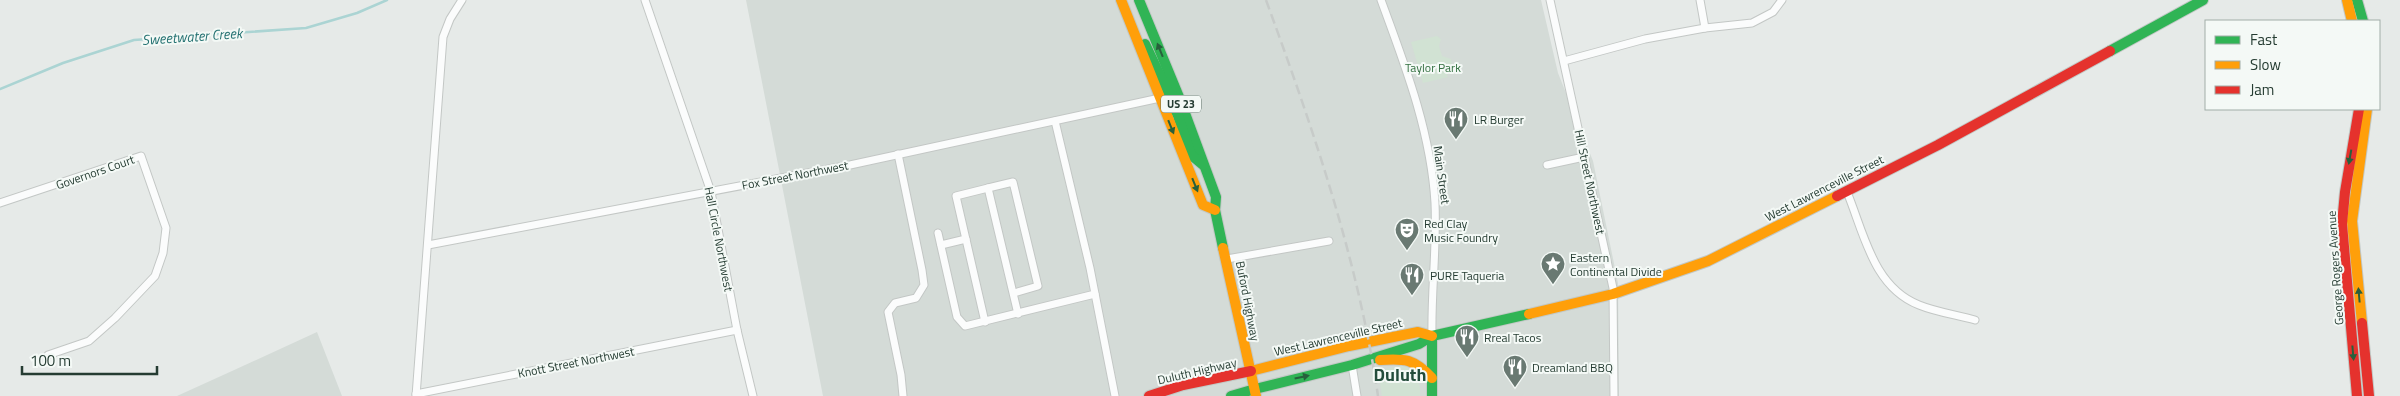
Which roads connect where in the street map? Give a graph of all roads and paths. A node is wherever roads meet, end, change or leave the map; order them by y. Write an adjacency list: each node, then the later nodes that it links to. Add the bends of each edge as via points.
1 (462, 0): 34 (street, via 444,37)
2 (645, 0): 27 (street, Hall Circle Northwest)
3 (1121, 0): 15 (street, US 23)
4 (1138, 0): 18 (street, Buford Highway / US 23, one-way to 4)
5 (1381, 0): 44 (street, Main Street, via 1412,84 1433,191)
6 (1550, 0): 16 (street, Hill Street Northwest)
7 (1700, 0): 14 (street)
8 (1782, 0): 14 (street, via 1773,12 1752,23)
9 (2203, 0): 28 (street, West Lawrenceville Street)
10 (2347, 0): 12 (street)
11 (2357, 0): 13 (street)
12 (2352, 20)
13 (2363, 20)
14 (1705, 28): 16 (street, via 1645,39)
15 (1135, 34): 17 (street, US 23); 18 (street, via 1148,48 1169,94)
16 (1564, 61): 23 (street, Hill Street Northwest)
17 (1160, 98): 21 (street, Fox Street Northwest); 25 (street, via 1177,113 1191,155); 30 (street, US 23, one-way to 30, via 1203,205)
18 (1179, 98): 25 (street, Buford Highway / US 23)
19 (2359, 110): 60 (street, George Rogers Avenue, one-way to 60, via 2344,192 2342,224)
20 (2367, 110): 61 (street, George Rogers Avenue, one-way to 20, via 2352,221)
21 (1055, 121): 22 (street, Fox Street Northwest); 38 (street)
22 (898, 154): 27 (street, Fox Street Northwest); 53 (street, via 924,285 916,298 895,303 888,312)
23 (1584, 157): 24 (street); 39 (street, Hill Street Northwest)
24 (1547, 165)
25 (1204, 166): 30 (street, Buford Highway / US 23, via 1216,197)
26 (988, 188): 32 (street, via 956,196); 37 (street); 37 (street, via 1013,182 1038,286)
27 (711, 192): 34 (street, Fox Street Northwest); 43 (street, Hall Circle Northwest)
28 (1847, 192): 39 (street, West Lawrenceville Street, via 1700,264); 41 (street, via 1874,260 1891,288 1921,306)
29 (0, 203): 45 (street, Governors Court, via 141,156 166,228 163,253 155,276 89,341)
30 (1215, 210): 36 (street, Buford Highway / US 23)
31 (938, 233): 35 (street)
32 (966, 239): 35 (street); 42 (street)
33 (1329, 241): 36 (street)
34 (428, 245): 51 (street)
35 (941, 245): 42 (street, via 960,323 965,326)
36 (1227, 259): 48 (street, Buford Highway / US 23)
37 (1014, 293): 40 (street)
38 (1095, 294): 40 (street); 54 (street)
39 (1613, 294): 44 (street, West Lawrenceville Street); 59 (street, Hill Street Northwest)
40 (1018, 314): 42 (street)
41 (1975, 320)
42 (985, 322)
43 (737, 330): 51 (street, Knott Street Northwest); 52 (street, Hall Circle Northwest)
44 (1432, 336): 46 (street, West Lawrenceville Street); 48 (street, West Lawrenceville Street, via 1418,332); 49 (street, Main Street)
45 (48, 355)
46 (1372, 359): 47 (street, West Lawrenceville Street); 49 (street, via 1408,358)
47 (1352, 365): 50 (street, West Lawrenceville Street, one-way to 47); 57 (street)
48 (1251, 371): 50 (street, Buford Highway / US 23); 55 (street, Duluth Highway, via 1183,385)
49 (1432, 378): 58 (street, Main Street)
50 (1256, 392): 56 (street)
51 (416, 395)
52 (752, 396)
53 (903, 396)
54 (1115, 396)
55 (1149, 396)
56 (1231, 396)
57 (1357, 396)
58 (1432, 396)
59 (1614, 396)
60 (2357, 396)
61 (2369, 396)

